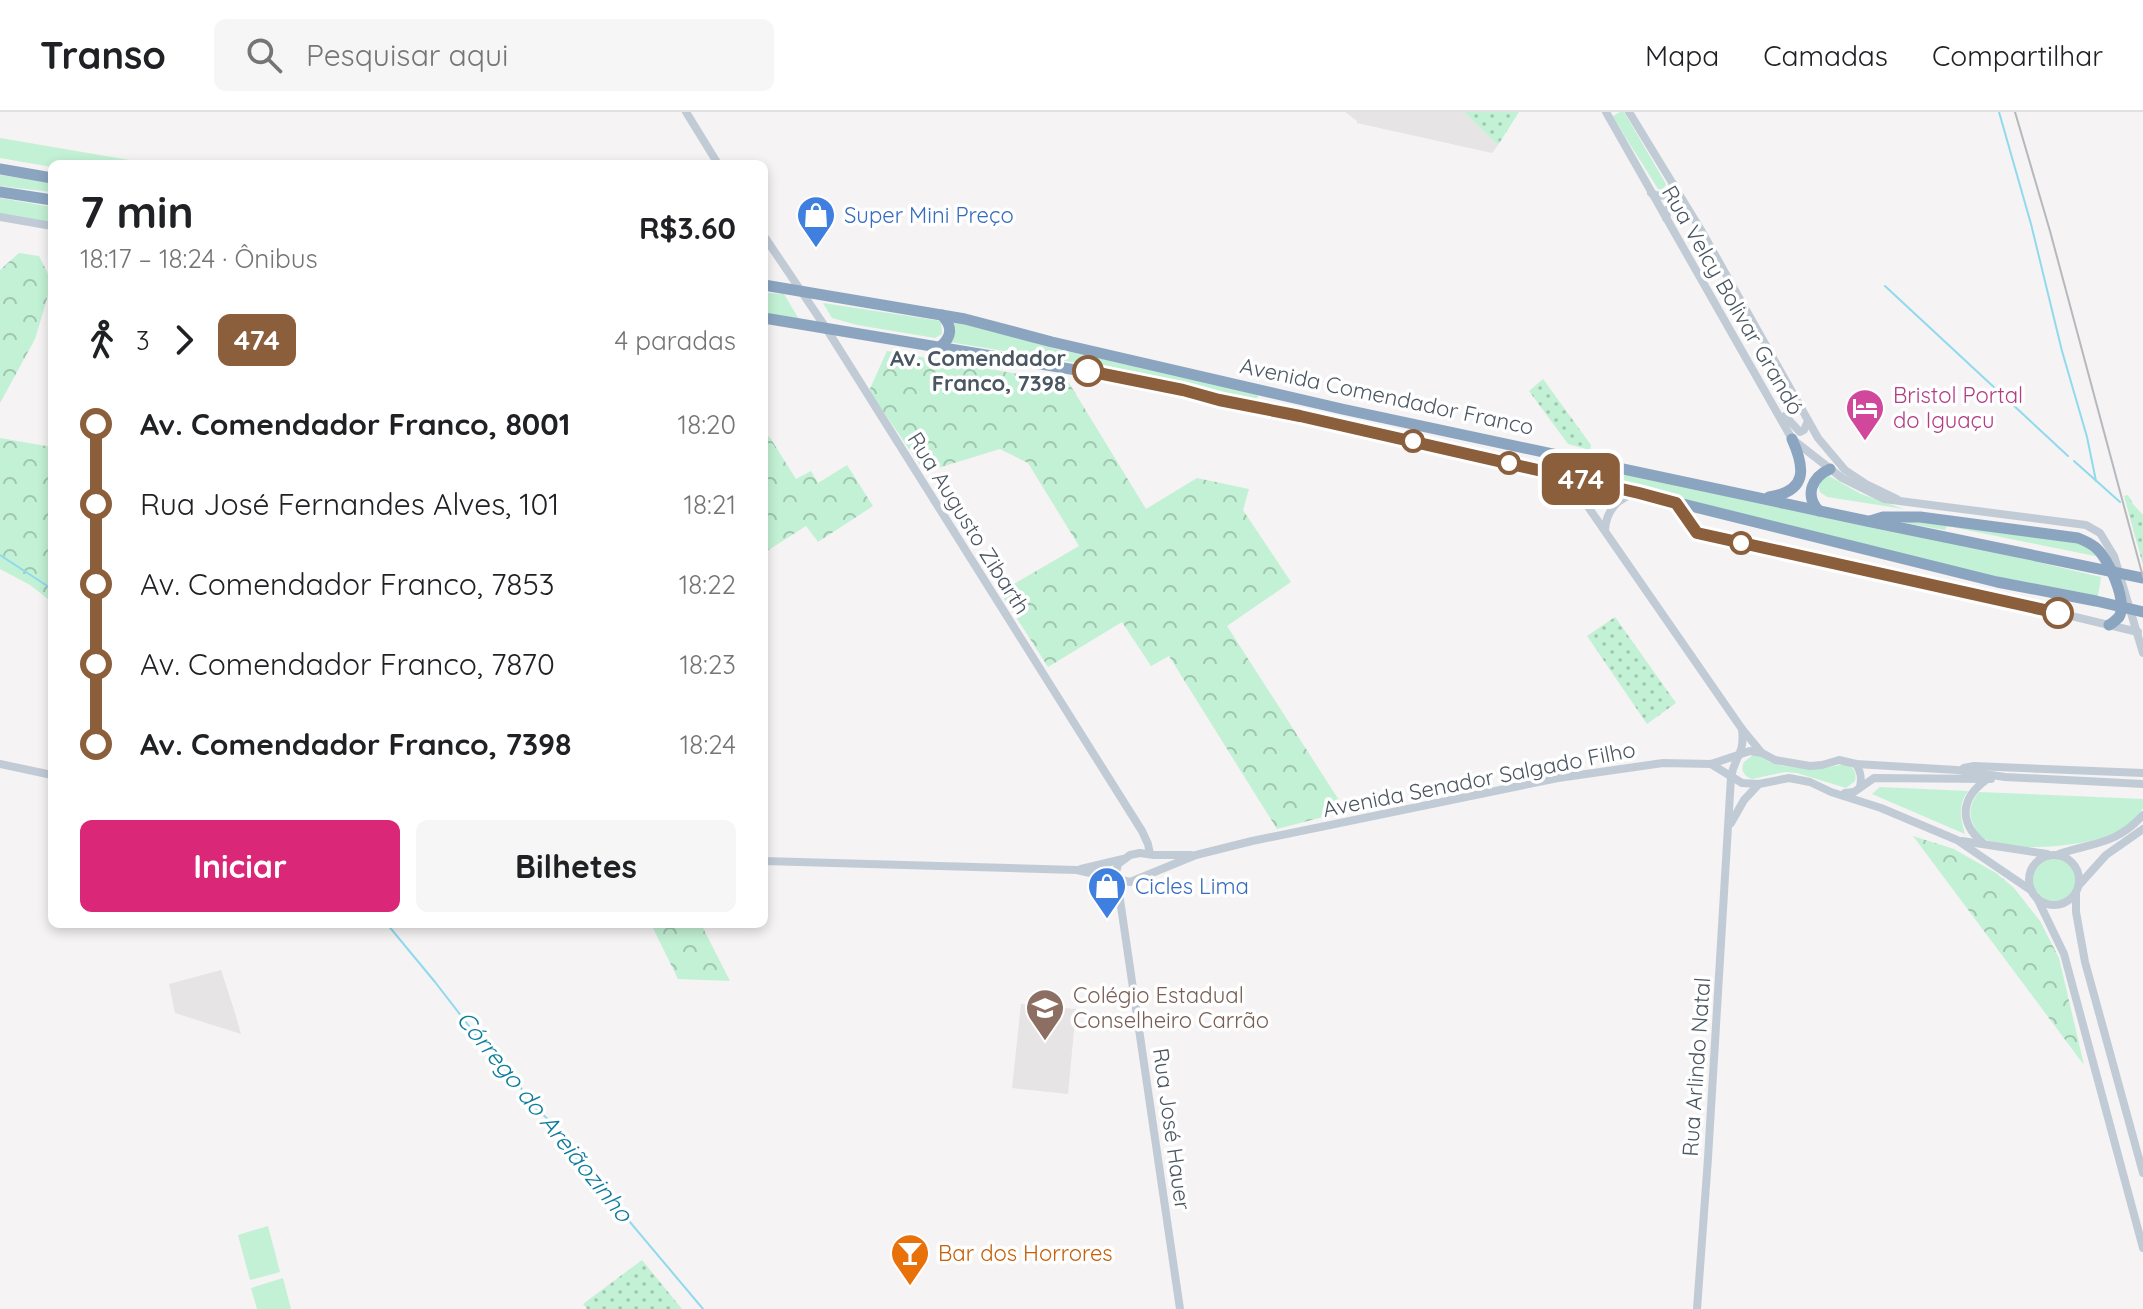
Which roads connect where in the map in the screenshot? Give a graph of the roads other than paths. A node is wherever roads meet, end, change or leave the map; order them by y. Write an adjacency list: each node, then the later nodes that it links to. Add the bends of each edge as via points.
1 (686, 112): 4 (main road)
2 (1606, 112): 9 (main road, Rua Velcy Bolivar Grandó)
3 (1629, 112): 7 (main road, Rua Velcy Bolivar Grandó)
4 (716, 160)
5 (0, 169): 6 (highway)
6 (48, 177)
7 (1673, 184): 9 (main road, via 1665,196); 14 (main road, Rua Velcy Bolivar Grandó)
8 (0, 192): 10 (highway)
9 (1651, 193): 12 (main road, Rua Velcy Bolivar Grandó)
10 (48, 199)
11 (0, 217): 13 (main road)
12 (1666, 218): 14 (main road, via 1675,206); 22 (main road, Rua Velcy Bolivar Grandó)
13 (48, 225)
14 (1701, 230): 25 (main road, Rua Velcy Bolivar Grandó)
15 (768, 242): 17 (main road, Rua Augusto Zibarth)
16 (768, 286): 17 (highway, Avenida Comendador Franco)
17 (800, 290): 18 (highway, Avenida Comendador Franco); 20 (main road, Rua Augusto Zibarth)
18 (942, 315): 21 (highway, via 950,334); 23 (highway, Avenida Comendador Franco)
19 (768, 319): 20 (highway, Avenida Comendador Franco)
20 (826, 328): 21 (highway, Avenida Comendador Franco); 61 (main road, Rua Augusto Zibarth)
21 (940, 347): 24 (highway, Avenida Comendador Franco, via 1148,382)
22 (1768, 394): 25 (main road, via 1797,431); 26 (main road, Rua Velcy Bolivar Grandó)
23 (1342, 409): 24 (highway, via 1334,416); 30 (highway, Avenida Comendador Franco)
24 (1300, 416): 28 (highway, Avenida Comendador Franco)
25 (1808, 421): 31 (main road, Rua Velcy Bolivar Grandó, via 1845,470)
26 (1792, 439): 27 (main road, Rua Velcy Bolivar Grandó); 30 (highway, via 1802,466 1798,480 1789,491)
27 (1830, 469): 31 (main road, Rua Velcy Bolivar Grandó, via 1884,499); 33 (highway, via 1817,476 1811,489)
28 (1566, 475): 29 (highway, Avenida Comendador Franco); 35 (main road)
29 (1639, 493): 32 (highway, Avenida Comendador Franco); 35 (main road, via 1614,506)
30 (1760, 498): 33 (highway, Avenida Comendador Franco)
31 (1899, 500): 37 (main road, Rua Velcy Bolivar Grandó, via 2086,525 2100,533 2114,556)
32 (1676, 503): 37 (highway, Avenida Comendador Franco); 38 (main road, via 1697,533)
33 (1819, 511): 34 (highway, Avenida Comendador Franco)
34 (1867, 521): 36 (highway, Avenida Comendador Franco); 38 (highway, via 1920,517 2078,538 2094,546 2116,582 2122,603)
35 (1605, 531): 41 (main road)
36 (2143, 578)
37 (2138, 616): 38 (main road); 39 (main road, Rua Velcy Bolivar Grandó)
38 (2115, 627): 39 (main road)
39 (2138, 632): 40 (main road, Rua Velcy Bolivar Grandó)
40 (2143, 653)
41 (1742, 729): 42 (main road); 43 (main road)
42 (1762, 753): 43 (main road, Avenida Senador Salgado Filho); 46 (main road, Avenida Senador Salgado Filho, via 1810,766 1839,760)
43 (1741, 754): 45 (main road, Avenida Senador Salgado Filho); 50 (main road)
44 (0, 764): 49 (main road)
45 (1711, 764): 50 (main road); 65 (main road, Avenida Senador Salgado Filho, via 1663,763 1585,773)
46 (1856, 764): 47 (main road, Avenida Senador Salgado Filho); 55 (main road)
47 (1957, 770): 48 (main road, via 1974,766); 51 (main road, Avenida Senador Salgado Filho)
48 (2143, 773)
49 (48, 774)
50 (1731, 777): 53 (main road); 59 (main road, Rua Arlindo Natal)
51 (2005, 777): 52 (main road, Avenida Senador Salgado Filho); 54 (main road, Avenida Senador Salgado Filho)
52 (1986, 780): 55 (main road, Avenida Senador Salgado Filho, via 1874,778); 63 (main road, via 1969,797 1965,810 1970,830)
53 (1759, 784): 56 (main road, via 1789,778); 59 (main road, Rua Arlindo Natal)
54 (2143, 784)
55 (1860, 787): 56 (main road, Avenida Senador Salgado Filho); 57 (main road)
56 (1840, 794): 57 (main road)
57 (1881, 808): 62 (main road)
58 (2143, 815): 66 (main road, via 2115,838)
59 (1729, 827): 81 (main road, Rua Arlindo Natal)
60 (2143, 829): 73 (main road, via 2106,855)
61 (1142, 831): 64 (main road, Rua Augusto Zibarth); 67 (main road, via 1140,845)
62 (1957, 840): 63 (main road); 74 (main road)
63 (1987, 846): 66 (main road)
64 (1152, 854): 65 (main road, Avenida Senador Salgado Filho); 67 (main road, Avenida Senador Salgado Filho); 70 (main road, Rua Augusto Zibarth, via 1158,863)
65 (1196, 855): 70 (main road, Avenida Senador Salgado Filho)
66 (2054, 855): 73 (main road, via 2074,864 2080,878); 74 (main road, via 2032,868)
67 (1127, 857): 69 (main road); 71 (main road, via 1115,870)
68 (768, 861): 69 (main road)
69 (1077, 870): 71 (main road)
70 (1154, 872): 72 (main road, Avenida Senador Salgado Filho)
71 (1116, 878): 72 (main road); 75 (main road, Rua José Hauer)
72 (1137, 880): 75 (main road, via 1124,894)
73 (2077, 890): 74 (main road, via 2057,905); 76 (main road, via 2085,962)
74 (2034, 894): 77 (main road, via 2064,954)
75 (1123, 906): 80 (main road, Rua José Hauer)
76 (2131, 1126): 77 (main road, via 2120,1124); 78 (main road)
77 (2113, 1132): 79 (main road)
78 (2143, 1173)
79 (2143, 1248)
80 (1180, 1309)
81 (1697, 1309)

